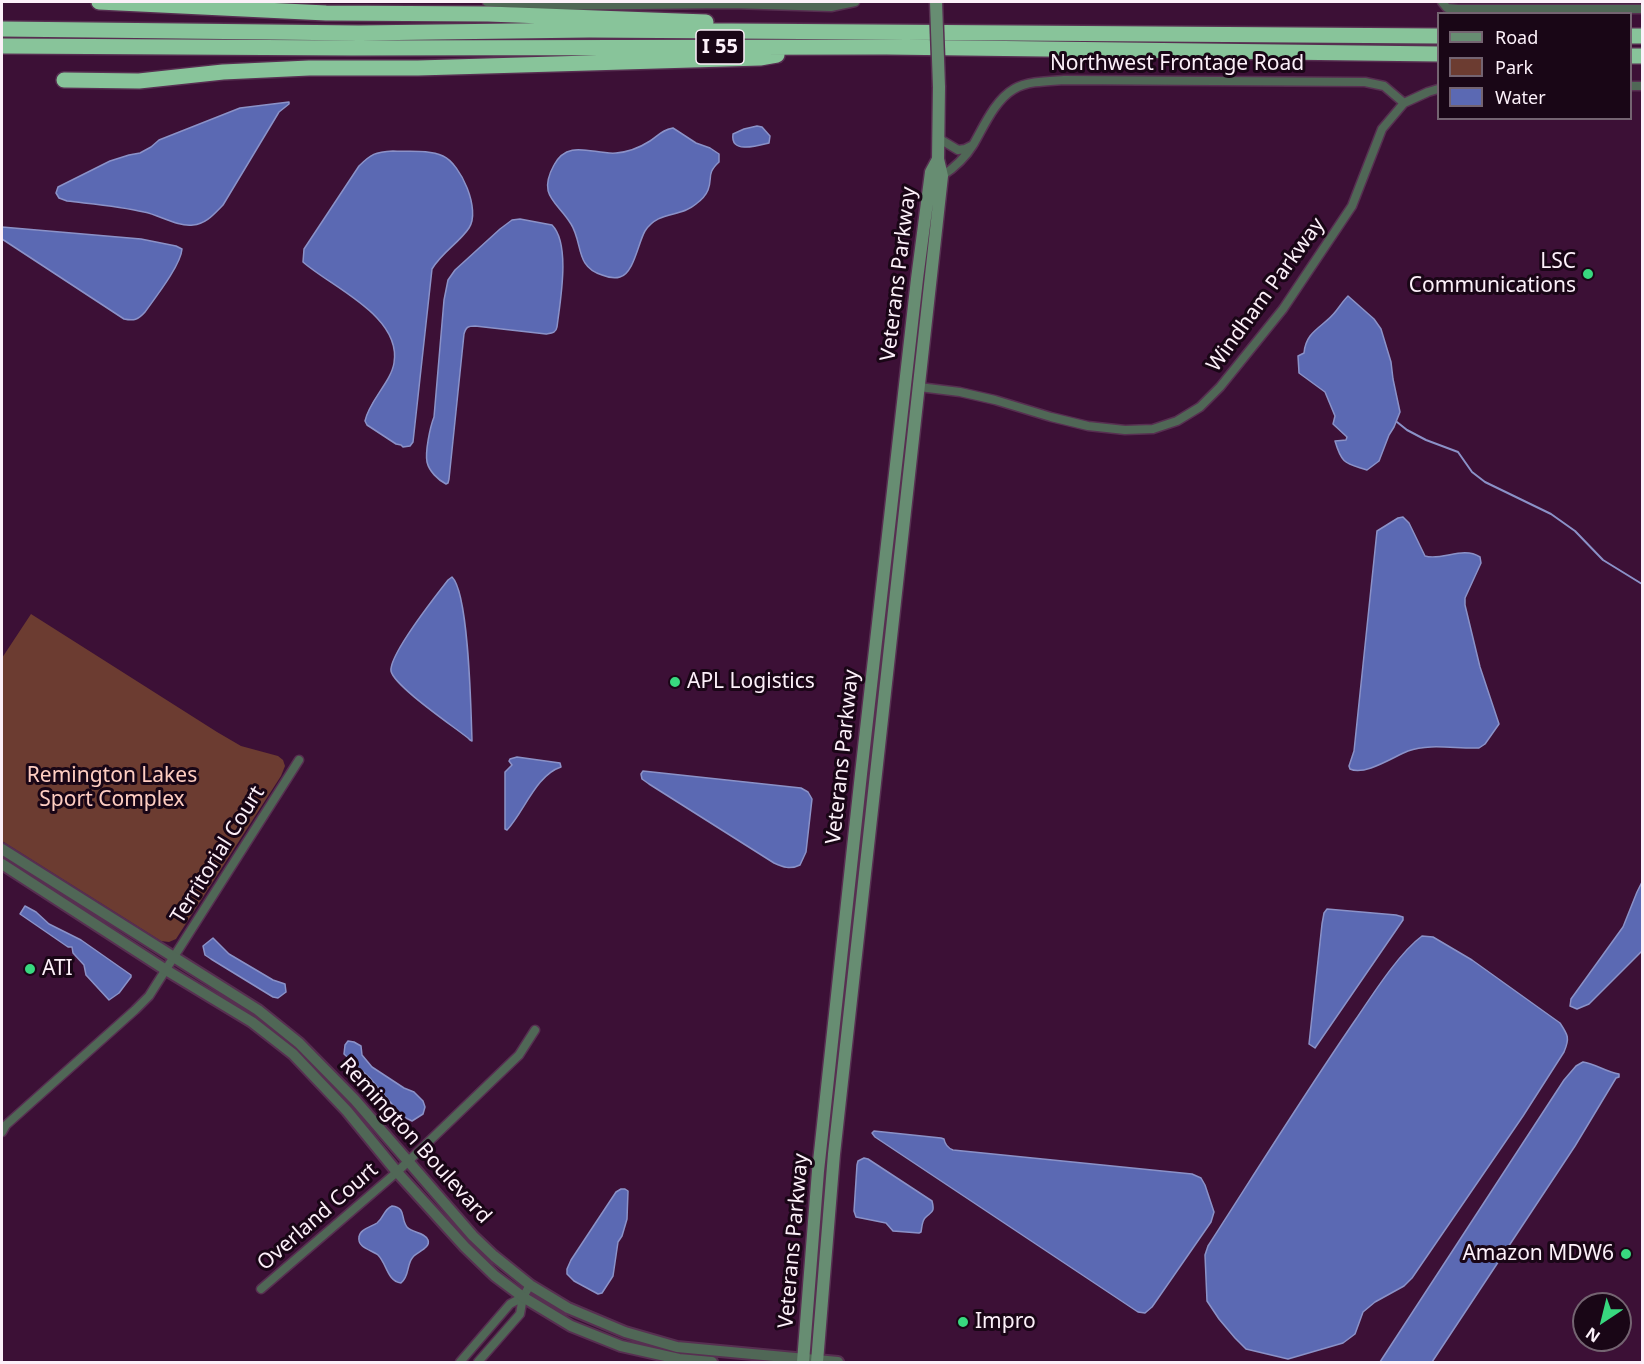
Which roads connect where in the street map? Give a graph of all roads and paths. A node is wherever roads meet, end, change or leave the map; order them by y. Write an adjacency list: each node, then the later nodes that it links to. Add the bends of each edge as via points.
1 (99, 2): 8 (highway, via 326,13 681,20)
2 (487, 2): 3 (street, via 544,6 831,7)
3 (855, 2)
4 (936, 2): 16 (main road, Veterans Parkway, bridge)
5 (1443, 2): 6 (street, via 1447,8 1458,9)
6 (1642, 9)
7 (2, 29): 8 (highway, I 55, via 359,33)
8 (834, 31): 9 (highway, I 55)
9 (1437, 36)
10 (2, 46): 11 (highway, I 55)
11 (836, 47): 12 (highway, I 55); 13 (highway, via 760,58 223,72 139,81)
12 (1437, 54)
13 (64, 80)
14 (1437, 89): 15 (street, Windham Parkway)
15 (1404, 103): 17 (street, Northwest Frontage Road, via 1384,86 1365,82 1038,81 1015,88 1000,101); 20 (street, Windham Parkway, via 1382,129 1352,206 1283,309 1220,387 1200,407 1177,421 1153,429 1088,426 995,400)
16 (938, 138): 17 (street, via 958,150); 18 (main road, Veterans Parkway)
17 (973, 145): 19 (street, Northwest Frontage Road)
18 (938, 159): 19 (main road, Veterans Parkway); 33 (main road, Veterans Parkway, via 931,172 918,268 861,774 818,1171)
19 (942, 176): 20 (main road, Veterans Parkway)
20 (919, 387): 34 (main road, Veterans Parkway, via 834,1154)
21 (299, 760): 24 (street, Territorial Court)
22 (2, 849): 24 (street, Remington Boulevard)
23 (2, 864): 25 (street, Remington Boulevard)
24 (174, 958): 25 (street, Territorial Court); 28 (street, Remington Boulevard, via 258,1010 299,1043)
25 (166, 970): 27 (street, Territorial Court, via 135,1010); 29 (street, Remington Boulevard, via 252,1022 293,1054)
26 (535, 1030): 28 (street, Overland Court, via 519,1055)
27 (2, 1132)
28 (408, 1161): 29 (street, Overland Court); 30 (street, Remington Boulevard, via 473,1236)
29 (397, 1172): 31 (street, Overland Court); 32 (street, Remington Boulevard, via 479,1261)
30 (530, 1285): 32 (street); 33 (street, Remington Boulevard, via 568,1308 625,1332 677,1347)
31 (261, 1288)
32 (523, 1297): 35 (street, via 510,1304); 36 (street, via 520,1314); 37 (street, Remington Boulevard, via 571,1326 621,1346)
33 (803, 1361): 34 (street, Remington Boulevard)
34 (817, 1361): 38 (street, Remington Boulevard)
35 (460, 1362)
36 (478, 1362)
37 (712, 1362)
38 (838, 1362)

